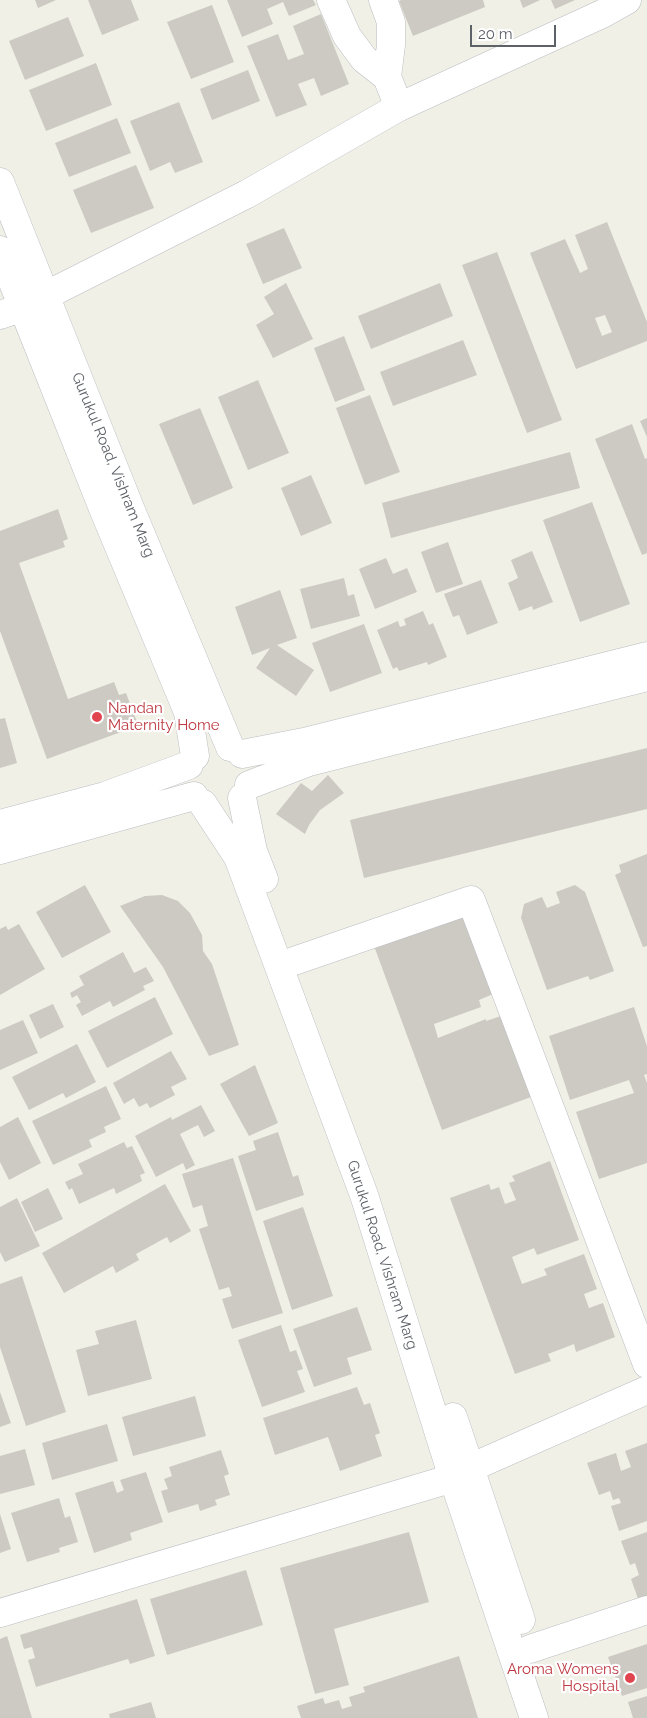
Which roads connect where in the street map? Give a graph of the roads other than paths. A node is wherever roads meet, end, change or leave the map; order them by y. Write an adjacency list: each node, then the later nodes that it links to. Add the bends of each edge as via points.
1 (331, 0): 4 (street, via 347,36 364,59)
2 (383, 0): 4 (street, via 391,22 392,45)
3 (627, 0): 5 (street)
4 (387, 77): 5 (street)
5 (399, 107): 8 (street, via 247,194)
6 (0, 182): 8 (street, Gurukul Road, Vishram Marg)
7 (0, 250): 8 (street, Gurukul Road, Vishram Marg)
8 (23, 306): 11 (street, Gurukul Road, Vishram Marg, via 138,526); 12 (street, Gurukul Road, Vishram Marg, via 188,712)
9 (647, 656): 11 (street, via 304,742)
10 (647, 678): 13 (street, via 309,762)
11 (236, 750): 12 (street, via 219,745 204,749); 13 (street, via 249,769)
12 (192, 761): 14 (street, via 187,776); 15 (street, via 105,796)
13 (246, 792): 14 (street, via 222,808); 17 (street, Gurukul Road, Vishram Marg, via 253,851)
14 (198, 800): 16 (street); 20 (street, Gurukul Road, Vishram Marg, via 238,857 354,1168)
15 (0, 824)
16 (0, 850)
17 (294, 962): 18 (street, via 471,900); 20 (street, Gurukul Road, Vishram Marg, via 380,1190)
18 (647, 1364)
19 (647, 1390): 20 (street)
20 (461, 1473): 22 (street); 23 (street, Gurukul Road, Vishram Marg); 24 (street, Gurukul Road, Vishram Marg)
21 (647, 1610): 23 (street)
22 (0, 1613)
23 (530, 1648): 25 (street, Gurukul Road, Vishram Marg)
24 (534, 1718)
25 (553, 1718)

